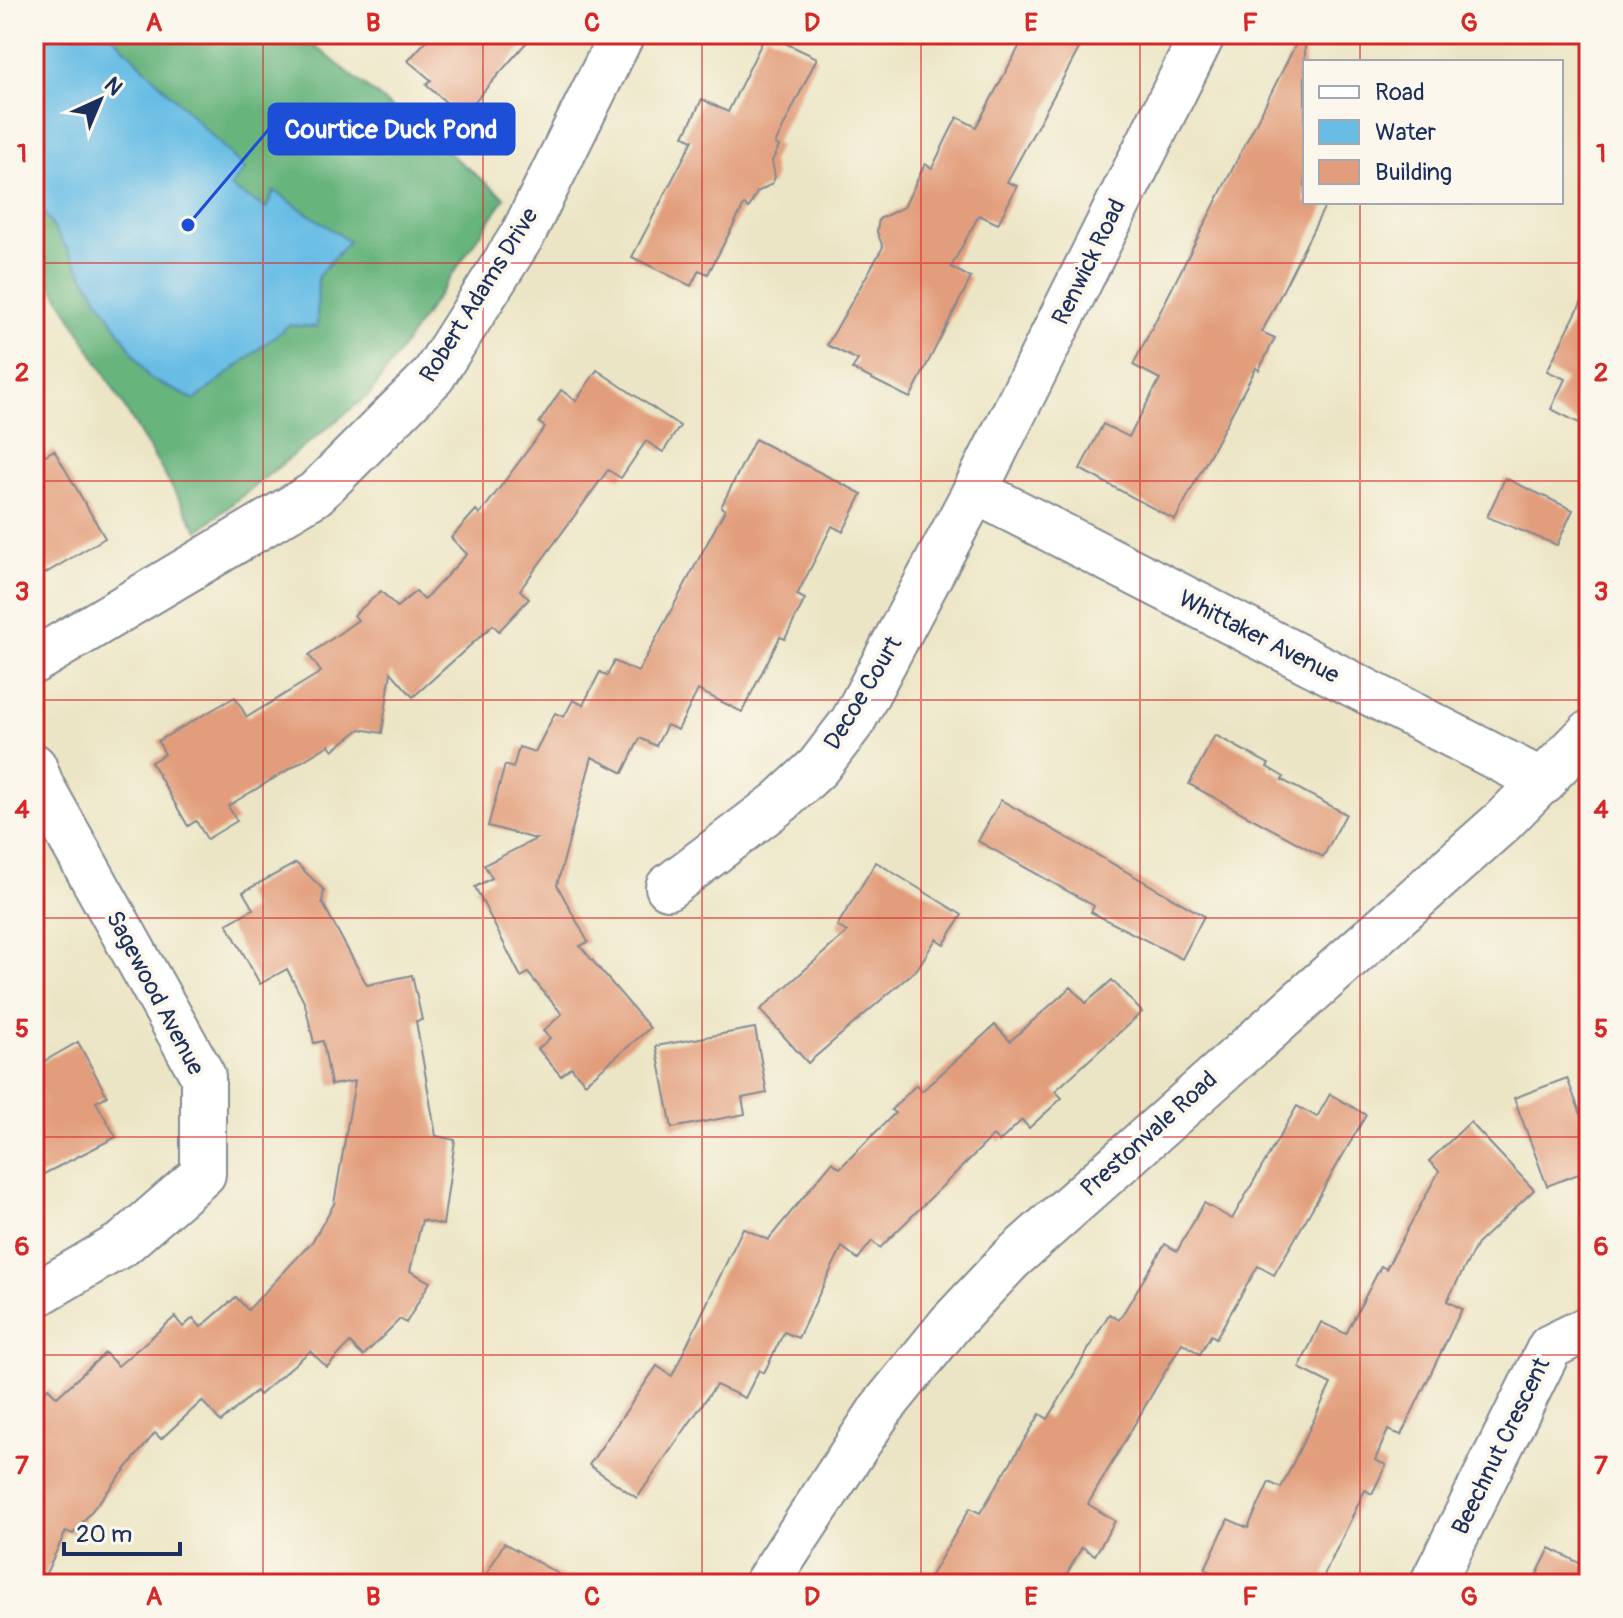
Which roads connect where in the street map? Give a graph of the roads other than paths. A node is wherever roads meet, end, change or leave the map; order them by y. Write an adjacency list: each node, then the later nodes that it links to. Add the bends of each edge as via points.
1 (622, 34): 4 (street, Robert Adams Drive, via 523,234 433,376 315,494)
2 (1203, 34): 3 (street, Renwick Road)
3 (975, 491): 7 (street, Whittaker Avenue); 8 (street, Decoe Court, via 853,721 818,767)
4 (34, 661)
5 (1589, 733): 7 (street, Prestonvale Road)
6 (34, 766): 9 (street, Sagewood Avenue, via 203,1076 203,1174 124,1243)
7 (1544, 782): 11 (street, Prestonvale Road, via 1010,1260 881,1409)
8 (668, 887)
9 (34, 1296)
10 (1589, 1328): 12 (street, Beechnut Crescent, via 1550,1347)
11 (766, 1584)
12 (1432, 1584)

